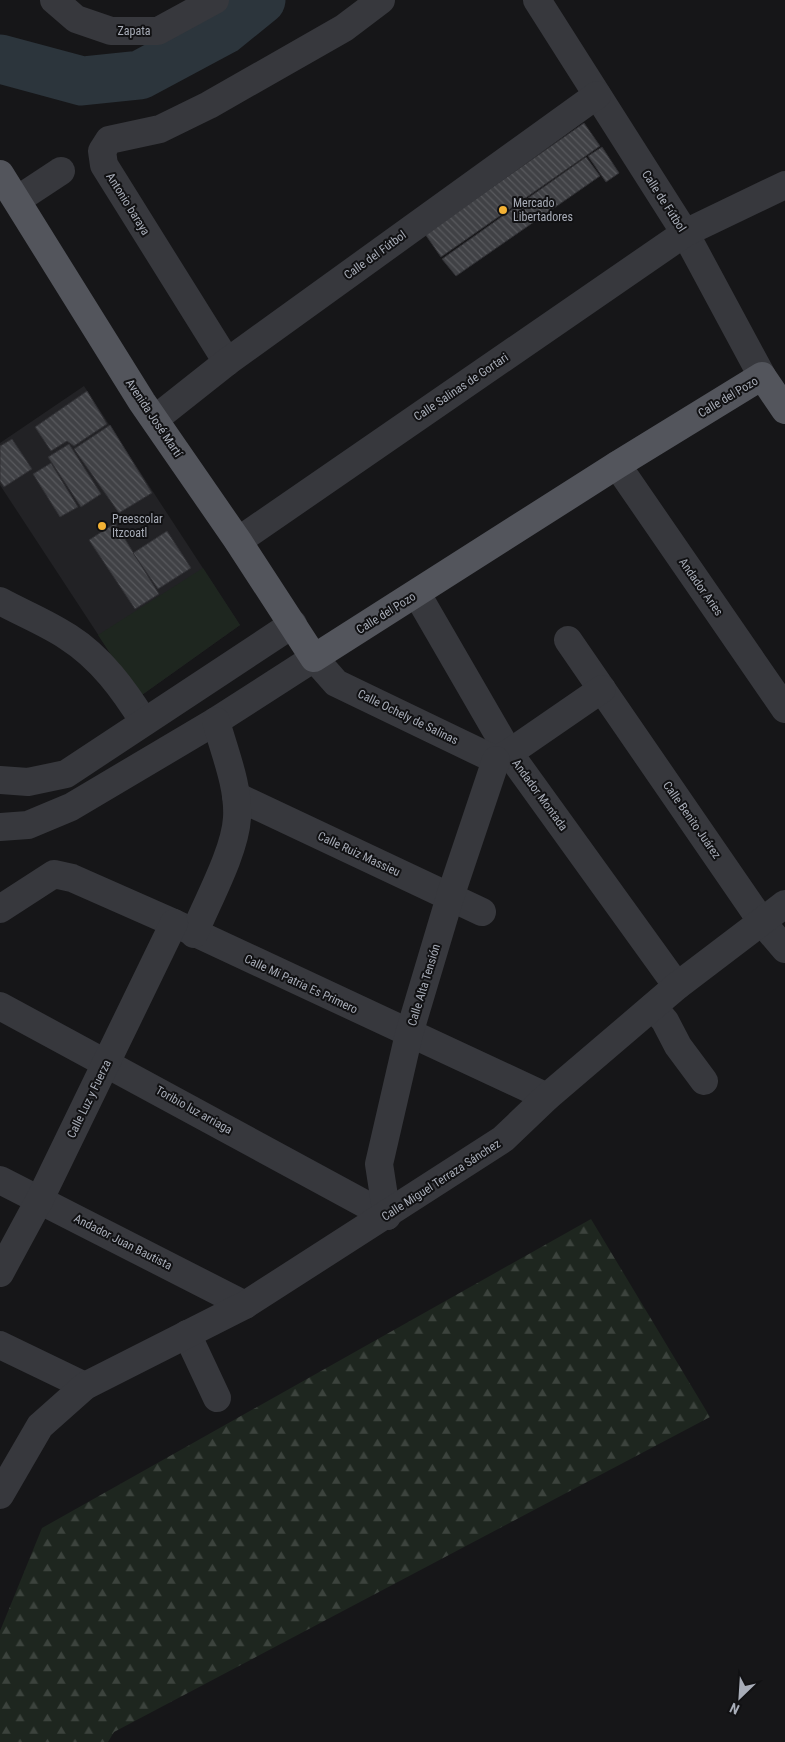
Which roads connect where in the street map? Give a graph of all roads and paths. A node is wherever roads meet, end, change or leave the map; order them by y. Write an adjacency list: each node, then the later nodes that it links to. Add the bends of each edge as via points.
1 (54, 0): 2 (street, Zapata, via 76,19 111,32 158,31)
2 (214, 0)
3 (381, 0): 11 (street, Antonio baraya, via 344,28 209,105 160,129 109,140 102,151 104,165)
4 (537, 0): 5 (street, Calle de Fútbol)
5 (597, 95): 10 (street, Calle de Fútbol); 11 (street, Calle del Fútbol)
6 (61, 171): 9 (street)
7 (0, 174): 9 (main road, Avenida José Martí)
8 (785, 185): 10 (street, Calle Salinas de Gortari)
9 (17, 200): 14 (main road, Avenida José Martí, via 142,402)
10 (685, 233): 12 (street, Calle de Fútbol); 16 (street, Calle Salinas de Gortari)
11 (227, 362): 14 (street, Calle del Fútbol)
12 (762, 376): 13 (main road, Calle de Fútbol); 15 (main road, Calle del Pozo)
13 (784, 408)
14 (156, 419): 16 (main road, Avenida José Martí)
15 (617, 465): 17 (main road, Calle del Pozo); 23 (street, Andador Aries)
16 (238, 541): 19 (main road, Avenida José Martí)
17 (417, 594): 21 (main road, Calle del Pozo); 26 (street, Andador Montada)
18 (0, 602): 25 (street, via 68,637 96,659 124,689)
19 (293, 624): 21 (main road, Avenida José Martí); 25 (street)
20 (568, 640): 22 (street, Calle Benito Juárez)
21 (314, 658): 24 (street, Calle del Pozo); 26 (street, Calle Ochely de Salinas, via 336,683)
22 (602, 689): 26 (street); 34 (street, Calle Benito Juárez)
23 (785, 709)
24 (216, 721): 28 (street, Calle Luz y Fuerza); 29 (street, Calle del Pozo, via 71,807 28,825)
25 (144, 722): 27 (street, via 66,774 28,782)
26 (503, 756): 30 (street, Calle Alta Tensión); 37 (street, Andador Montada)
27 (0, 780)
28 (236, 796): 30 (street, Calle Ruiz Massieu); 35 (street, Calle Luz y Fuerza, via 237,819 232,842)
29 (0, 827)
30 (450, 897): 33 (street, Calle Ruiz Massieu); 40 (street, Calle Alta Tensión)
31 (785, 904): 34 (street, Calle Miguel Terraza Sánchez)
32 (0, 908): 35 (street, Calle Mi Patria Es Primero, via 54,874 72,878)
33 (482, 912)
34 (762, 922): 36 (street, Calle Benito Juárez); 37 (street, Calle Miguel Terraza Sánchez)
35 (184, 928): 40 (street, Calle Mi Patria Es Primero); 41 (street, Calle Luz y Fuerza)
36 (785, 949)
37 (677, 986): 39 (street, Calle Miguel Terraza Sánchez)
38 (0, 1006): 41 (street, Toribio luz arriaga)
39 (653, 1007): 42 (street, via 666,1020 678,1046); 43 (street, Calle Miguel Terraza Sánchez)
40 (409, 1034): 43 (street, Calle Mi Patria Es Primero); 46 (street, Calle Alta Tensión, via 379,1164)
41 (107, 1063): 45 (street, Calle Luz y Fuerza); 46 (street, Toribio luz arriaga)
42 (704, 1081)
43 (547, 1097): 46 (street, Calle Miguel Terraza Sánchez, via 503,1139)
44 (0, 1180): 45 (street, Andador Juan Bautista)
45 (40, 1199): 47 (street, Calle Luz y Fuerza); 48 (street, Andador Juan Bautista)
46 (386, 1216): 48 (street, Calle Miguel Terraza Sánchez)
47 (0, 1273)
48 (245, 1306): 49 (street, Calle Miguel Terraza Sánchez)
49 (187, 1334): 51 (street, Calle Miguel Terraza Sánchez); 52 (street)
50 (0, 1345): 51 (street)
51 (85, 1386): 53 (street, Calle Miguel Terraza Sánchez, via 40,1426)
52 (218, 1398)
53 (0, 1495)

